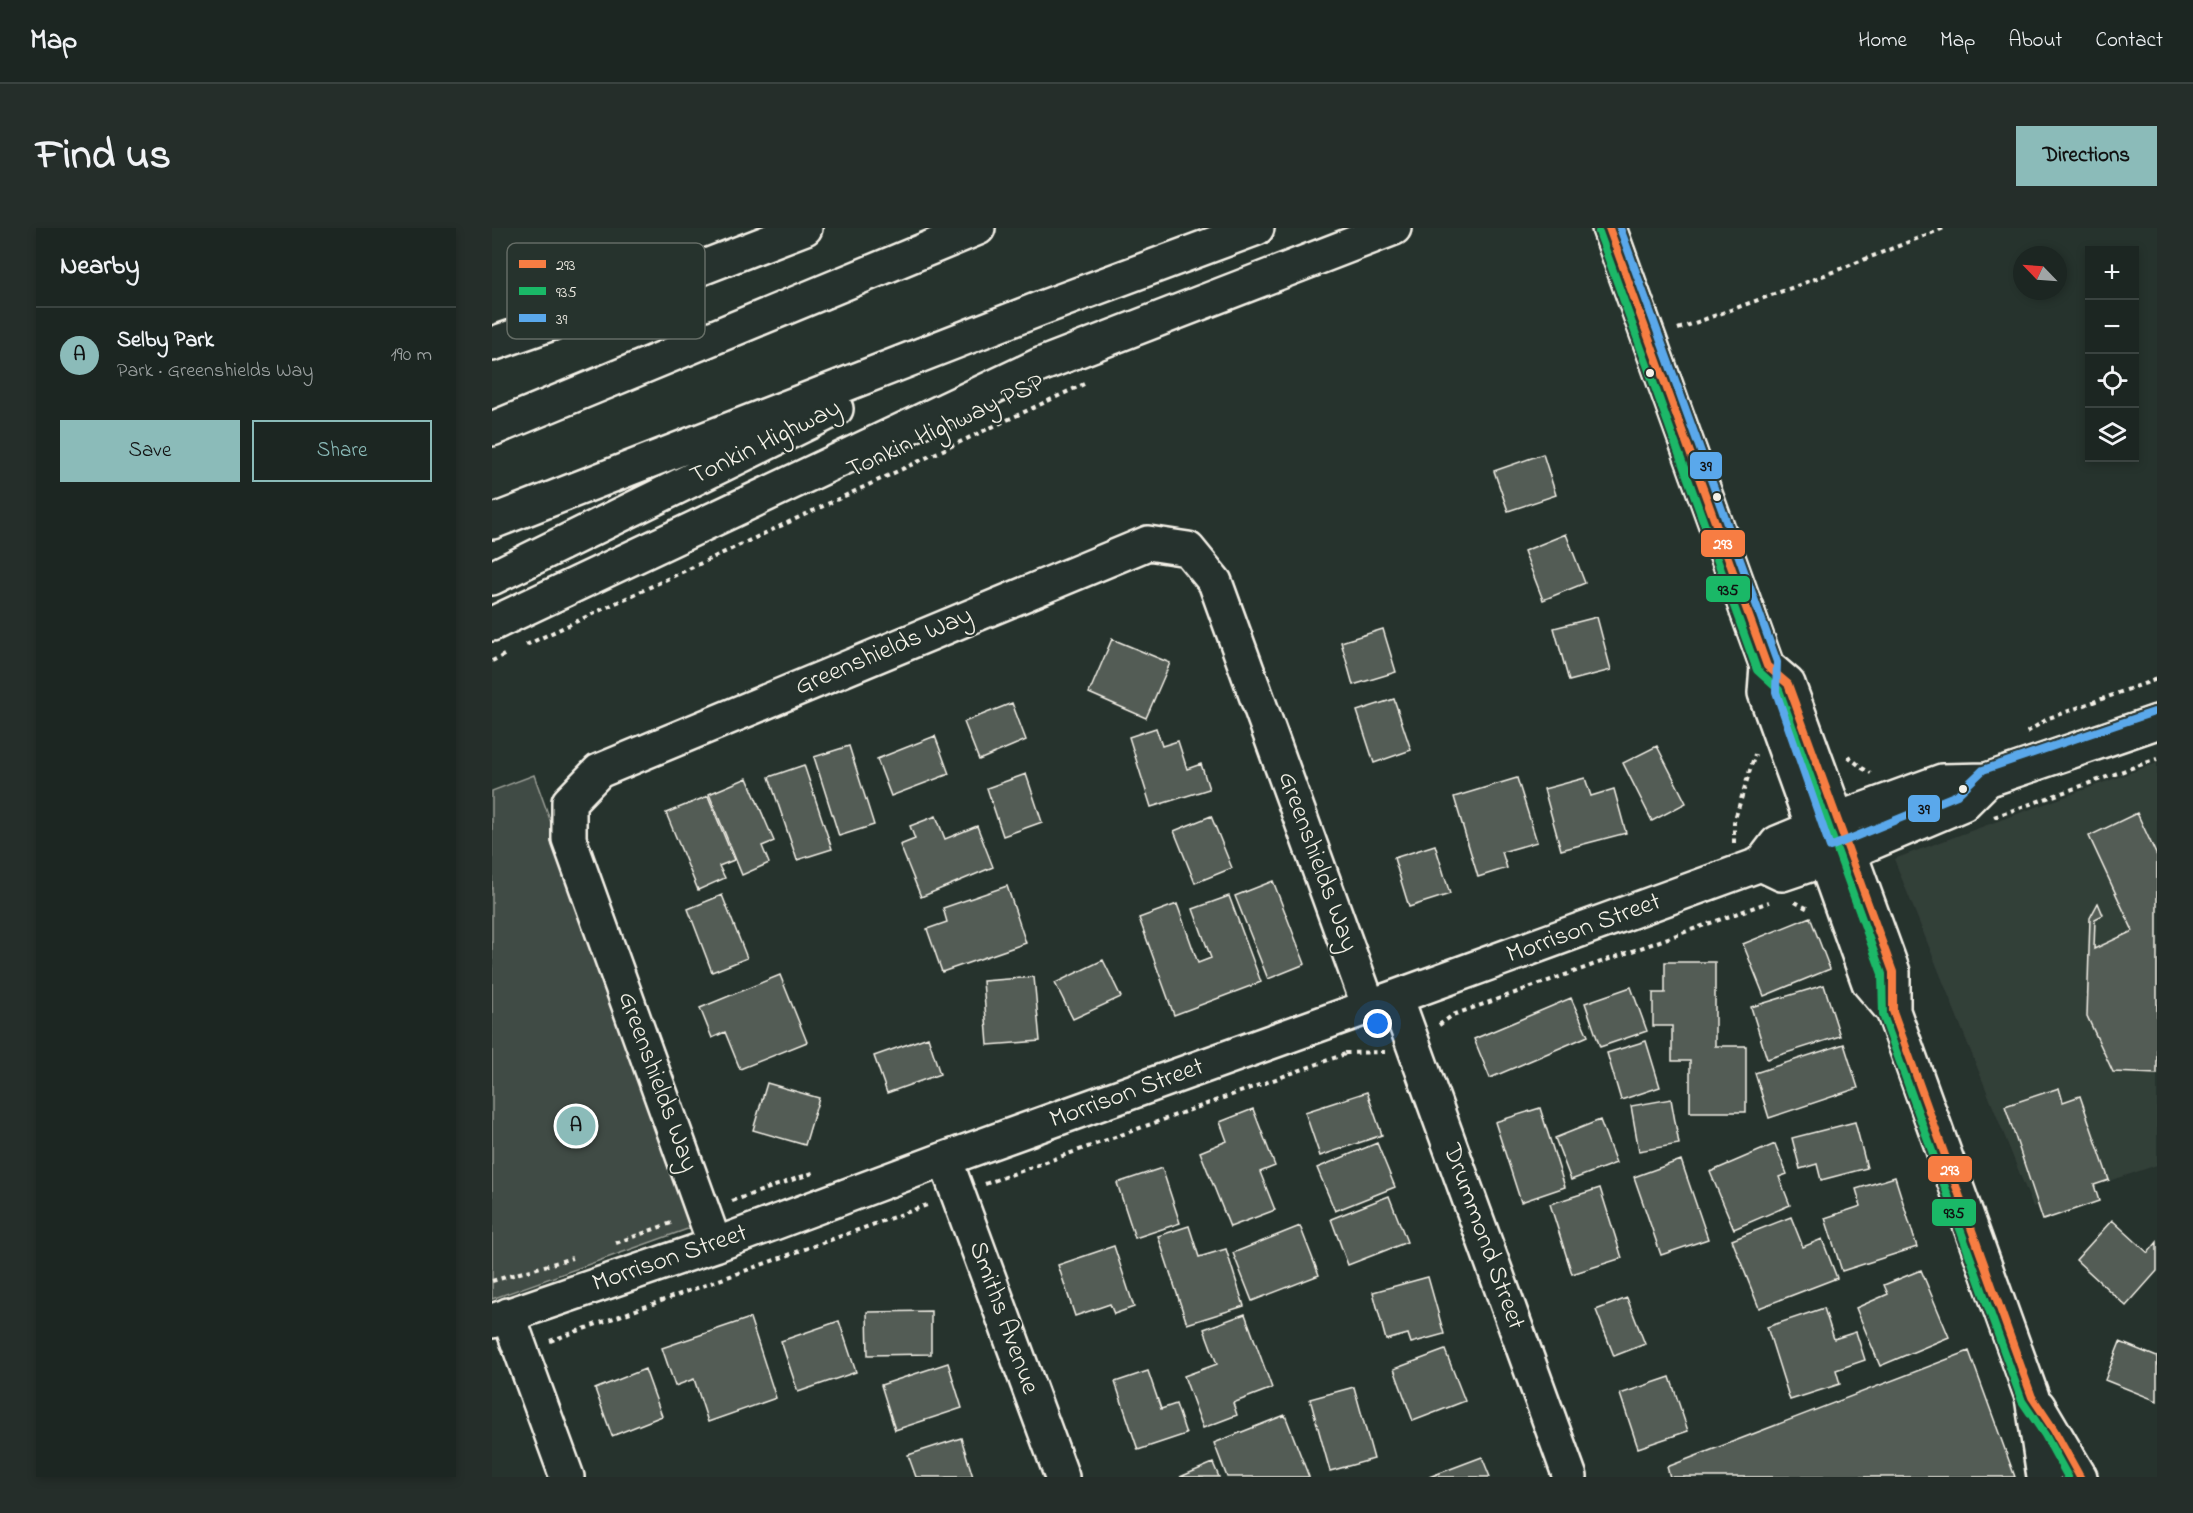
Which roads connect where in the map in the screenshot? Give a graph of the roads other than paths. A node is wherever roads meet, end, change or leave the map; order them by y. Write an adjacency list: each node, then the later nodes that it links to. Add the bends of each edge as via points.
1 (805, 228): 6 (main road)
2 (978, 228): 12 (main road)
3 (1257, 228): 7 (main road, Tonkin Highway)
4 (1394, 228): 15 (main road, via 1040,365)
5 (1609, 228): 18 (main road, via 1767,666 1765,693)
6 (705, 267)
7 (1040, 309): 13 (main road, Tonkin Highway); 14 (main road, Tonkin Highway)
8 (507, 339): 10 (main road)
9 (523, 339): 11 (main road)
10 (492, 344)
11 (492, 352)
12 (492, 429)
13 (492, 522)
14 (492, 578)
15 (492, 624)
16 (2157, 722): 17 (main road, Morrison Street)
17 (1987, 780): 18 (main road, Morrison Street, via 1942,781); 19 (main road, Morrison Street, via 1963,804)
18 (1825, 824): 19 (main road); 20 (main road, Morrison Street, via 1777,843)
19 (1837, 856): 20 (main road, Morrison Street, via 1782,874); 25 (main road, via 1893,972 1893,1011)
20 (1761, 864): 21 (main road, Morrison Street)
21 (1383, 1002): 22 (main road, Morrison Street); 23 (main road, Greenshields Way, via 1215,582 1188,549 1148,543 599,771 569,802 569,839); 28 (main road, Drummond Street, via 1412,1041)
22 (945, 1159): 23 (main road, Morrison Street); 27 (main road, Smiths Avenue)
23 (715, 1245): 24 (main road, Morrison Street)
24 (500, 1318): 26 (main road, via 521,1352)
25 (2032, 1397): 29 (main road); 30 (main road)
26 (567, 1477)
27 (1062, 1477)
28 (1570, 1477)
29 (2044, 1477)
30 (2080, 1477)

